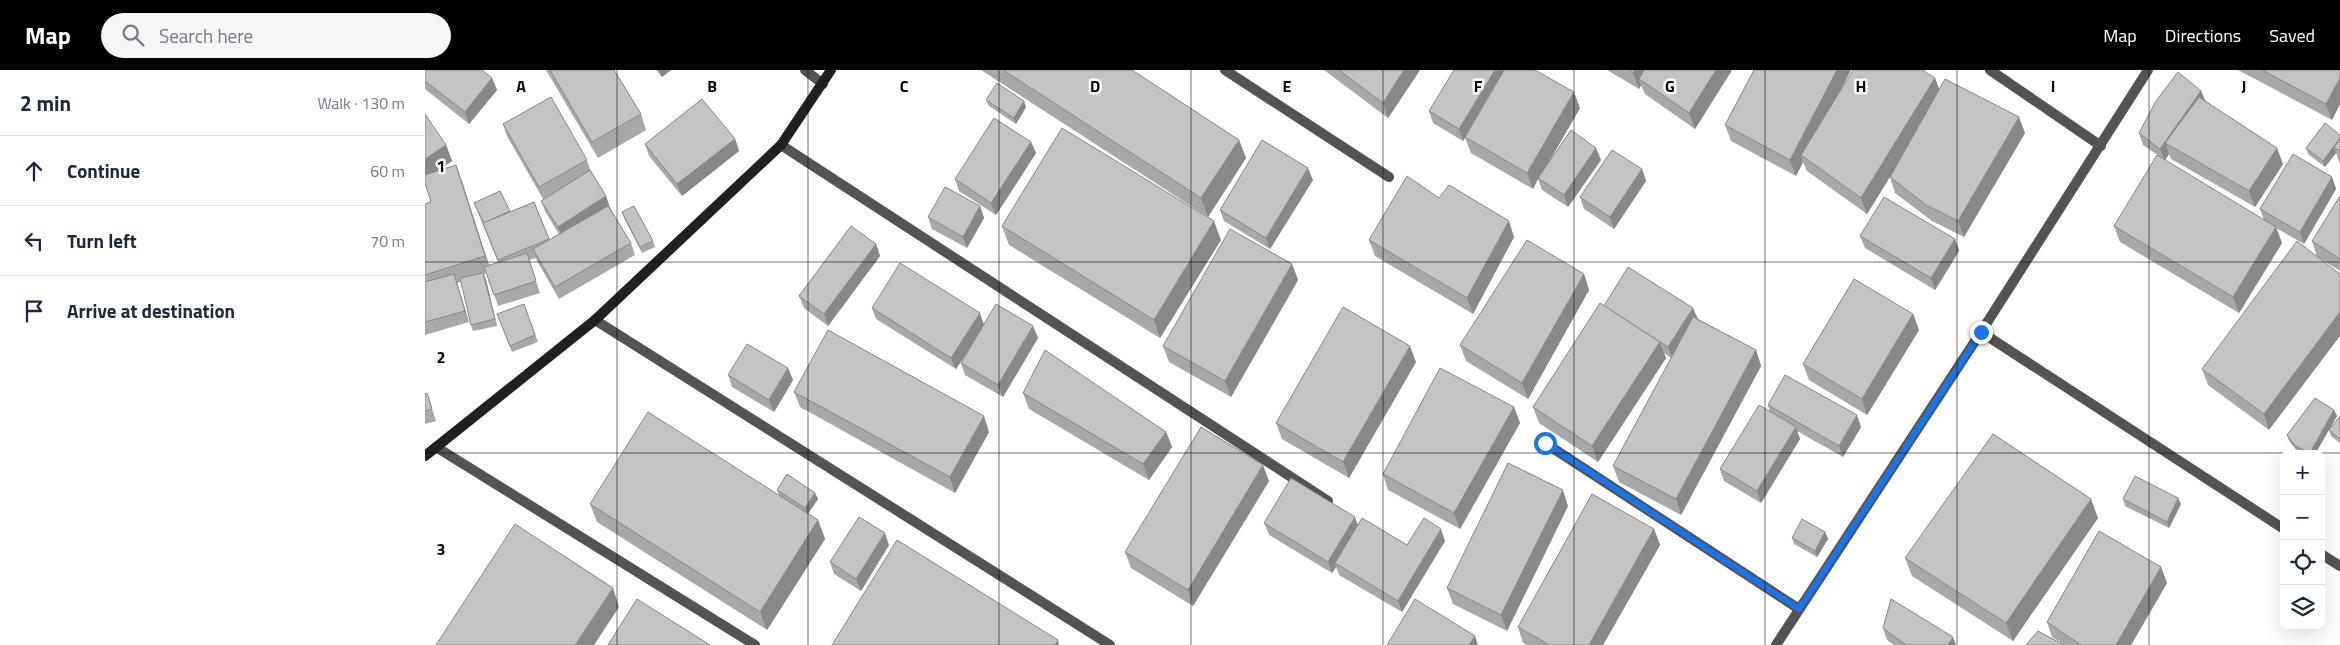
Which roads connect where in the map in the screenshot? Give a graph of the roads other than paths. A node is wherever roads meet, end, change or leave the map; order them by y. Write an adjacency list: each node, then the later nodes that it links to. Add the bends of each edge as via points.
1 (805, 70): 6 (street)
2 (831, 70): 6 (main road)
3 (1225, 70): 9 (street)
4 (1990, 70): 8 (street)
5 (2148, 70): 8 (street)
6 (823, 84): 7 (main road)
7 (781, 145): 10 (main road); 15 (street)
8 (2101, 146): 11 (street)
9 (1389, 177)
10 (595, 320): 13 (main road); 21 (street)
11 (1981, 332): 16 (street); 19 (street)
12 (1545, 443): 19 (street)
13 (436, 447): 14 (main road); 20 (street)
14 (425, 456)
15 (1335, 506)
16 (2280, 527)
17 (2325, 557): 18 (street)
18 (2340, 566)
19 (1799, 609): 22 (street)
20 (755, 645)
21 (1110, 645)
22 (1776, 645)

